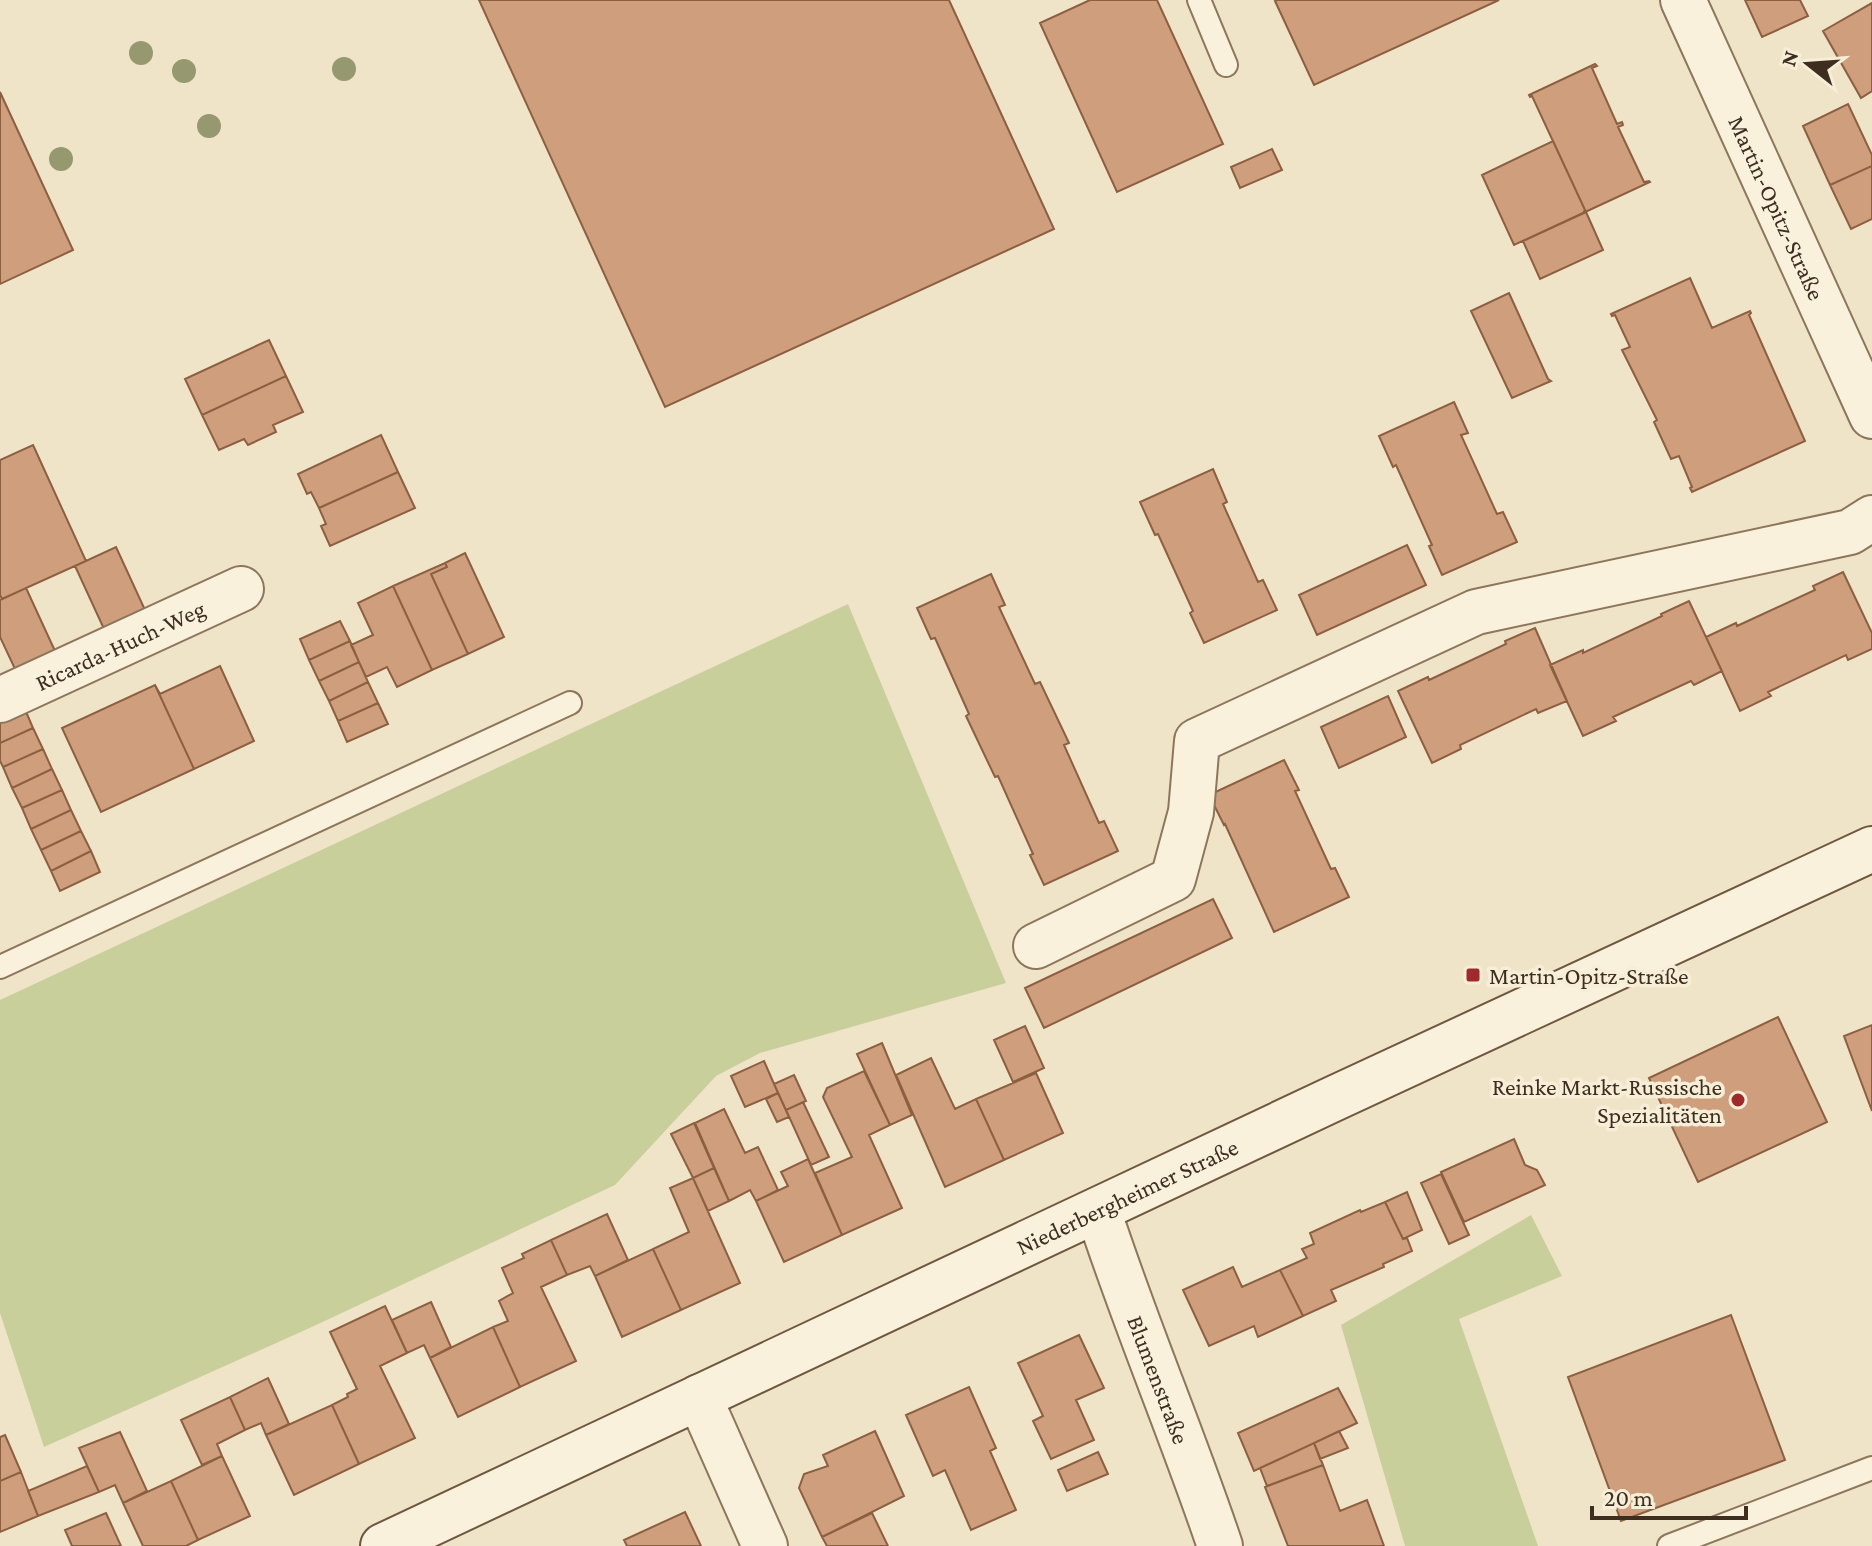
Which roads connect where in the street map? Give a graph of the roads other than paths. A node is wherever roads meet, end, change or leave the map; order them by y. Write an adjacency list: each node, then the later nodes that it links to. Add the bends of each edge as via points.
1 (1199, 0): 3 (lane)
2 (1683, 0): 4 (street, Martin-Opitz-Straße)
3 (1226, 65)
4 (1872, 416)
5 (1872, 518): 10 (street, via 1850,532 1476,612 1197,741 1191,812 1173,879)
6 (241, 589): 7 (street, Ricarda-Huch-Weg)
7 (0, 700)
8 (570, 703): 11 (lane)
9 (1872, 849): 12 (street, Niederbergheimer Straße)
10 (1036, 946)
11 (0, 967)
12 (1098, 1210): 13 (street, Niederbergheimer Straße); 17 (street, Blumenstraße)
13 (699, 1397): 15 (street, Niederbergheimer Straße); 16 (street)
14 (1872, 1468): 18 (lane)
15 (383, 1546)
16 (765, 1546)
17 (1220, 1546)
18 (1669, 1546)

